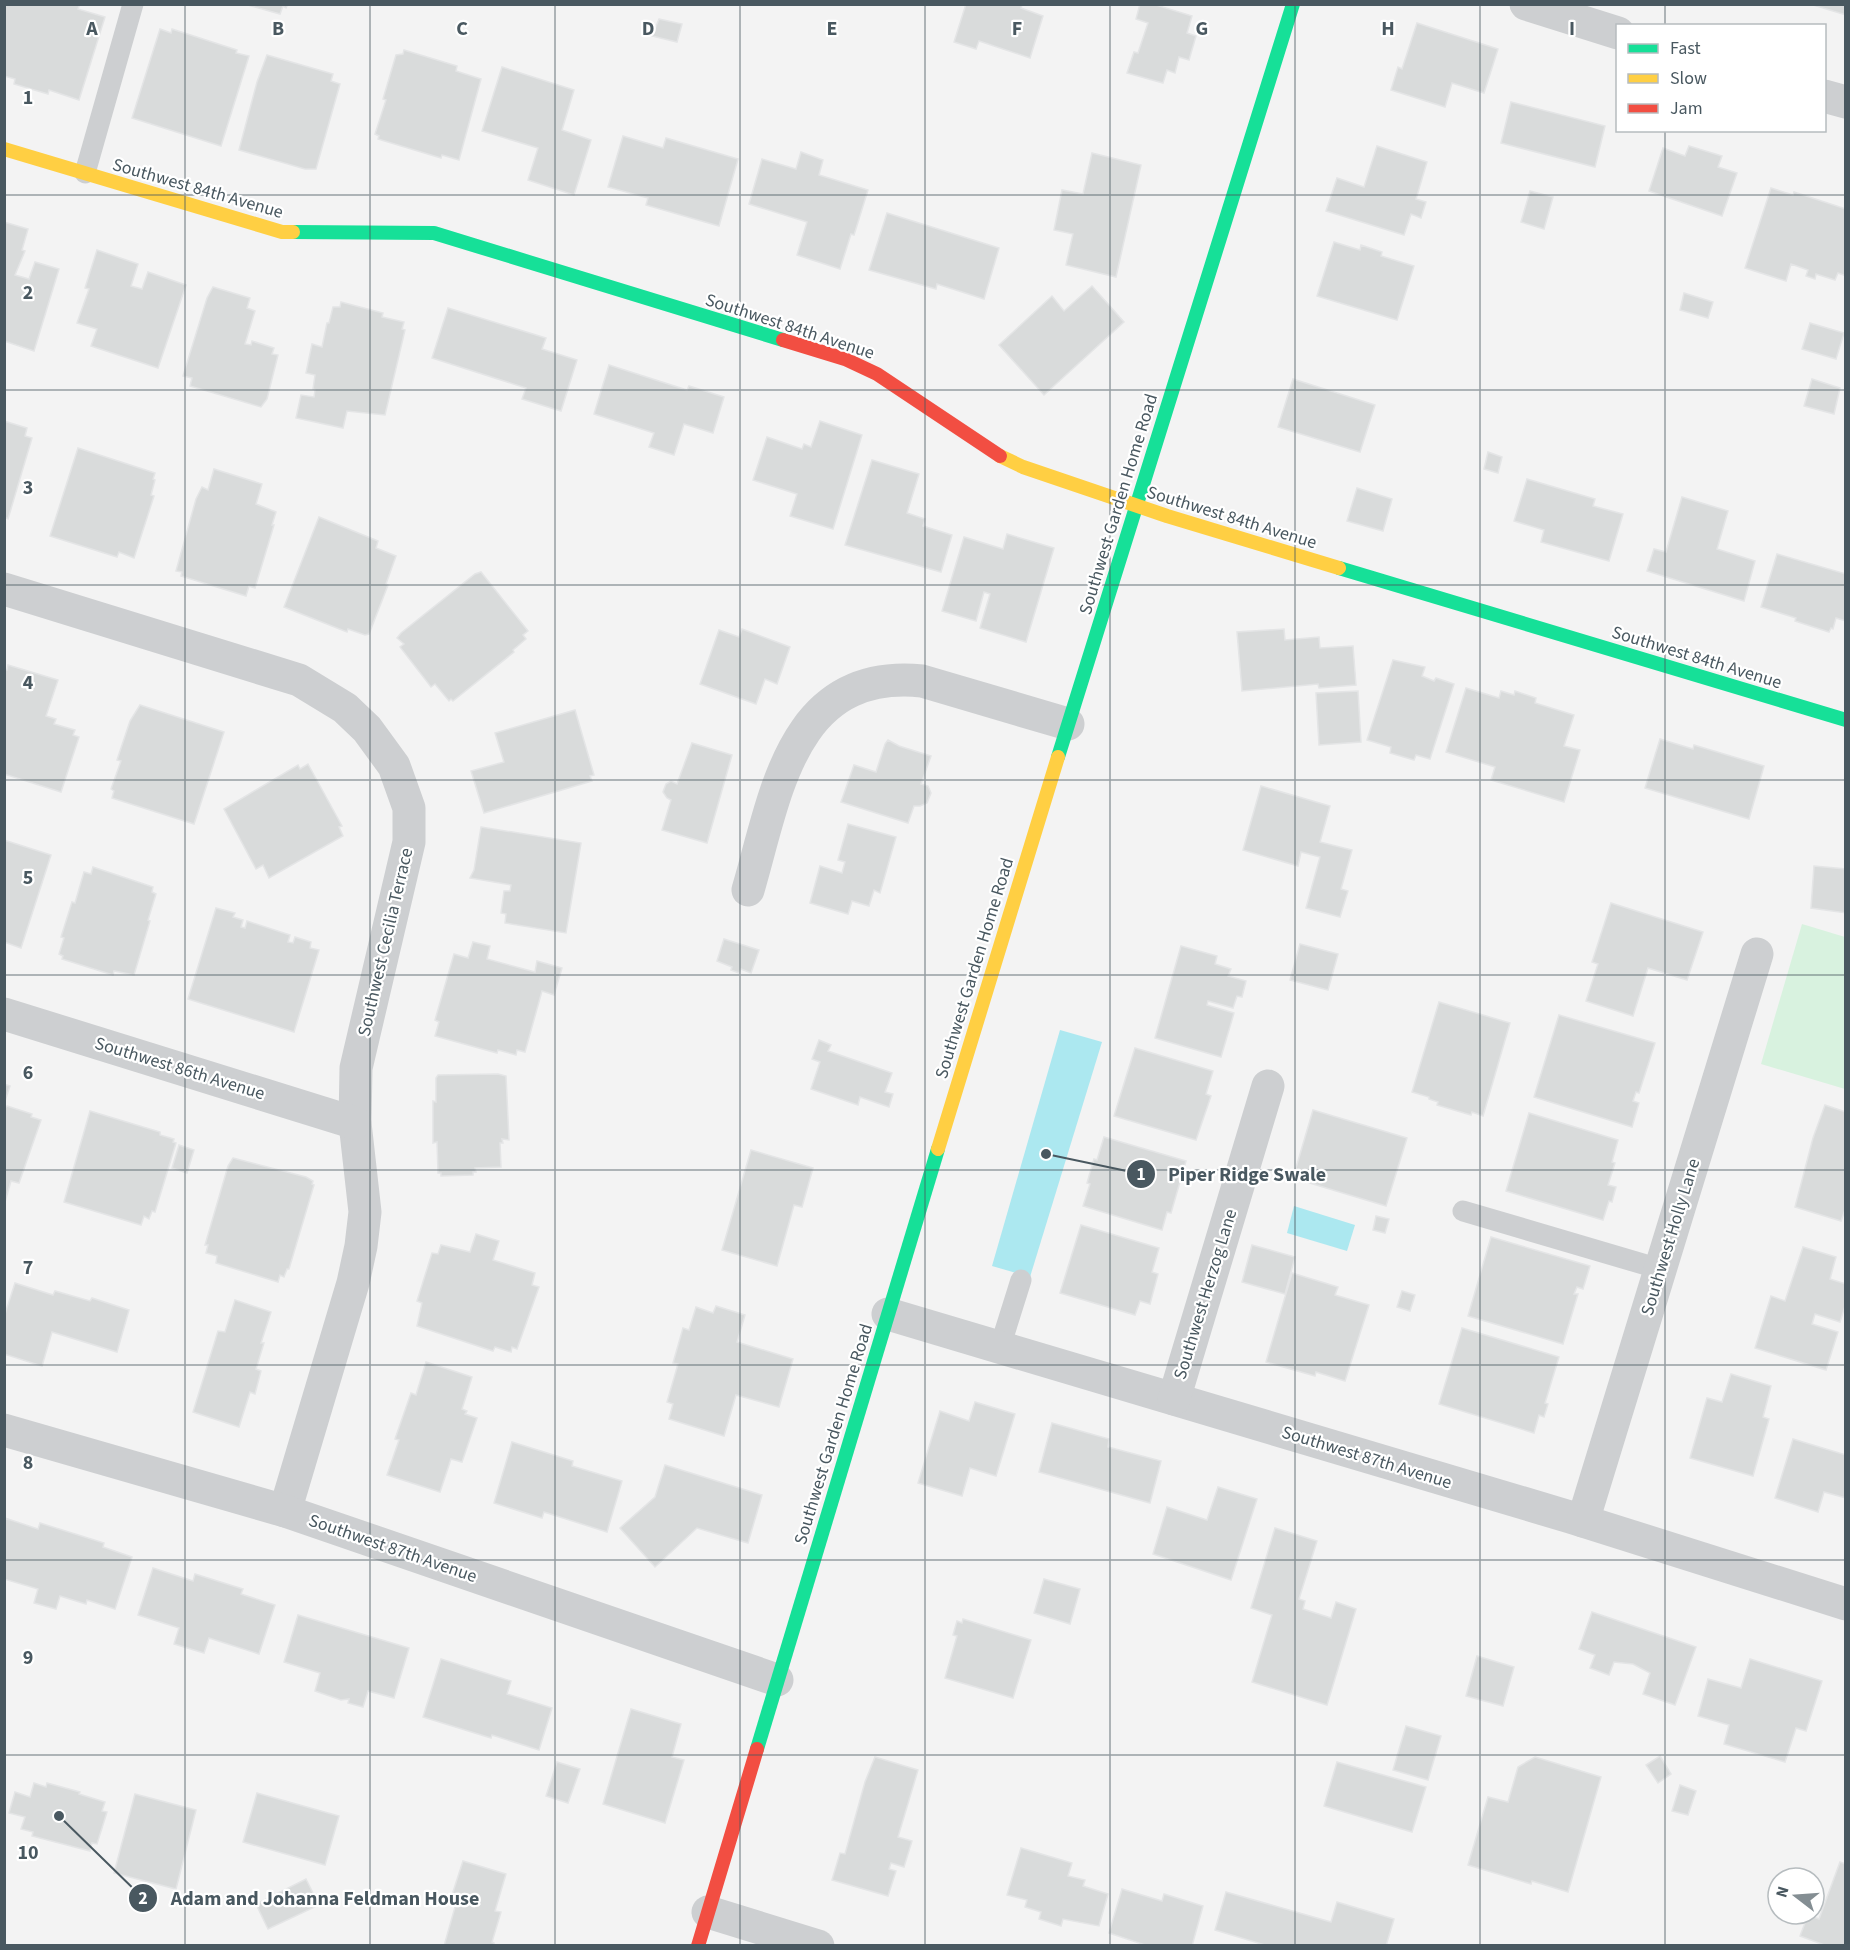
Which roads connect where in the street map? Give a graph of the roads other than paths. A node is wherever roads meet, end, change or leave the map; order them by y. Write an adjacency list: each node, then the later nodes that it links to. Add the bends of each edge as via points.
1 (133, 4): 8 (lane)
2 (1293, 4): 9 (main road, Southwest Garden Home Road)
3 (1526, 4): 4 (street)
4 (1616, 33)
5 (1826, 97): 6 (street)
6 (1845, 102)
7 (4, 149): 8 (main road, Southwest 84th Avenue)
8 (85, 173): 9 (main road, Southwest 84th Avenue, via 282,232 434,233 845,359 885,379 990,451 1023,467)
9 (1136, 507): 11 (main road, Southwest 84th Avenue); 12 (main road, Southwest Garden Home Road)
10 (4, 589): 17 (street, Southwest Cecilia Terrace, via 299,680 345,708 367,729 394,766 409,808 409,843 356,1068)
11 (1845, 720)
12 (1068, 724): 13 (street, via 922,681 886,681 843,695 822,709 795,745 784,769); 21 (main road, Southwest Garden Home Road)
13 (748, 890)
14 (1757, 954): 19 (street, Southwest Holly Lane)
15 (4, 1014): 17 (street, Southwest 86th Avenue)
16 (1268, 1086): 23 (street, Southwest Herzog Lane)
17 (355, 1123): 25 (street, Southwest Cecilia Terrace, via 365,1212 361,1246)
18 (1463, 1211): 19 (lane)
19 (1660, 1269): 26 (street, Southwest Holly Lane)
20 (1021, 1280): 22 (lane)
21 (888, 1314): 22 (street, Southwest 87th Avenue); 28 (main road, Southwest Garden Home Road)
22 (1000, 1347): 23 (street, Southwest 87th Avenue)
23 (1174, 1399): 26 (street, Southwest 87th Avenue)
24 (4, 1430): 25 (street, Southwest 87th Avenue)
25 (285, 1511): 28 (street, Southwest 87th Avenue)
26 (1583, 1521): 27 (street, Southwest 87th Avenue)
27 (1845, 1604)
28 (777, 1680): 29 (main road, Southwest Garden Home Road)
29 (708, 1912): 30 (main road, Southwest Garden Home Road); 31 (street)
30 (698, 1946)
31 (818, 1946)

